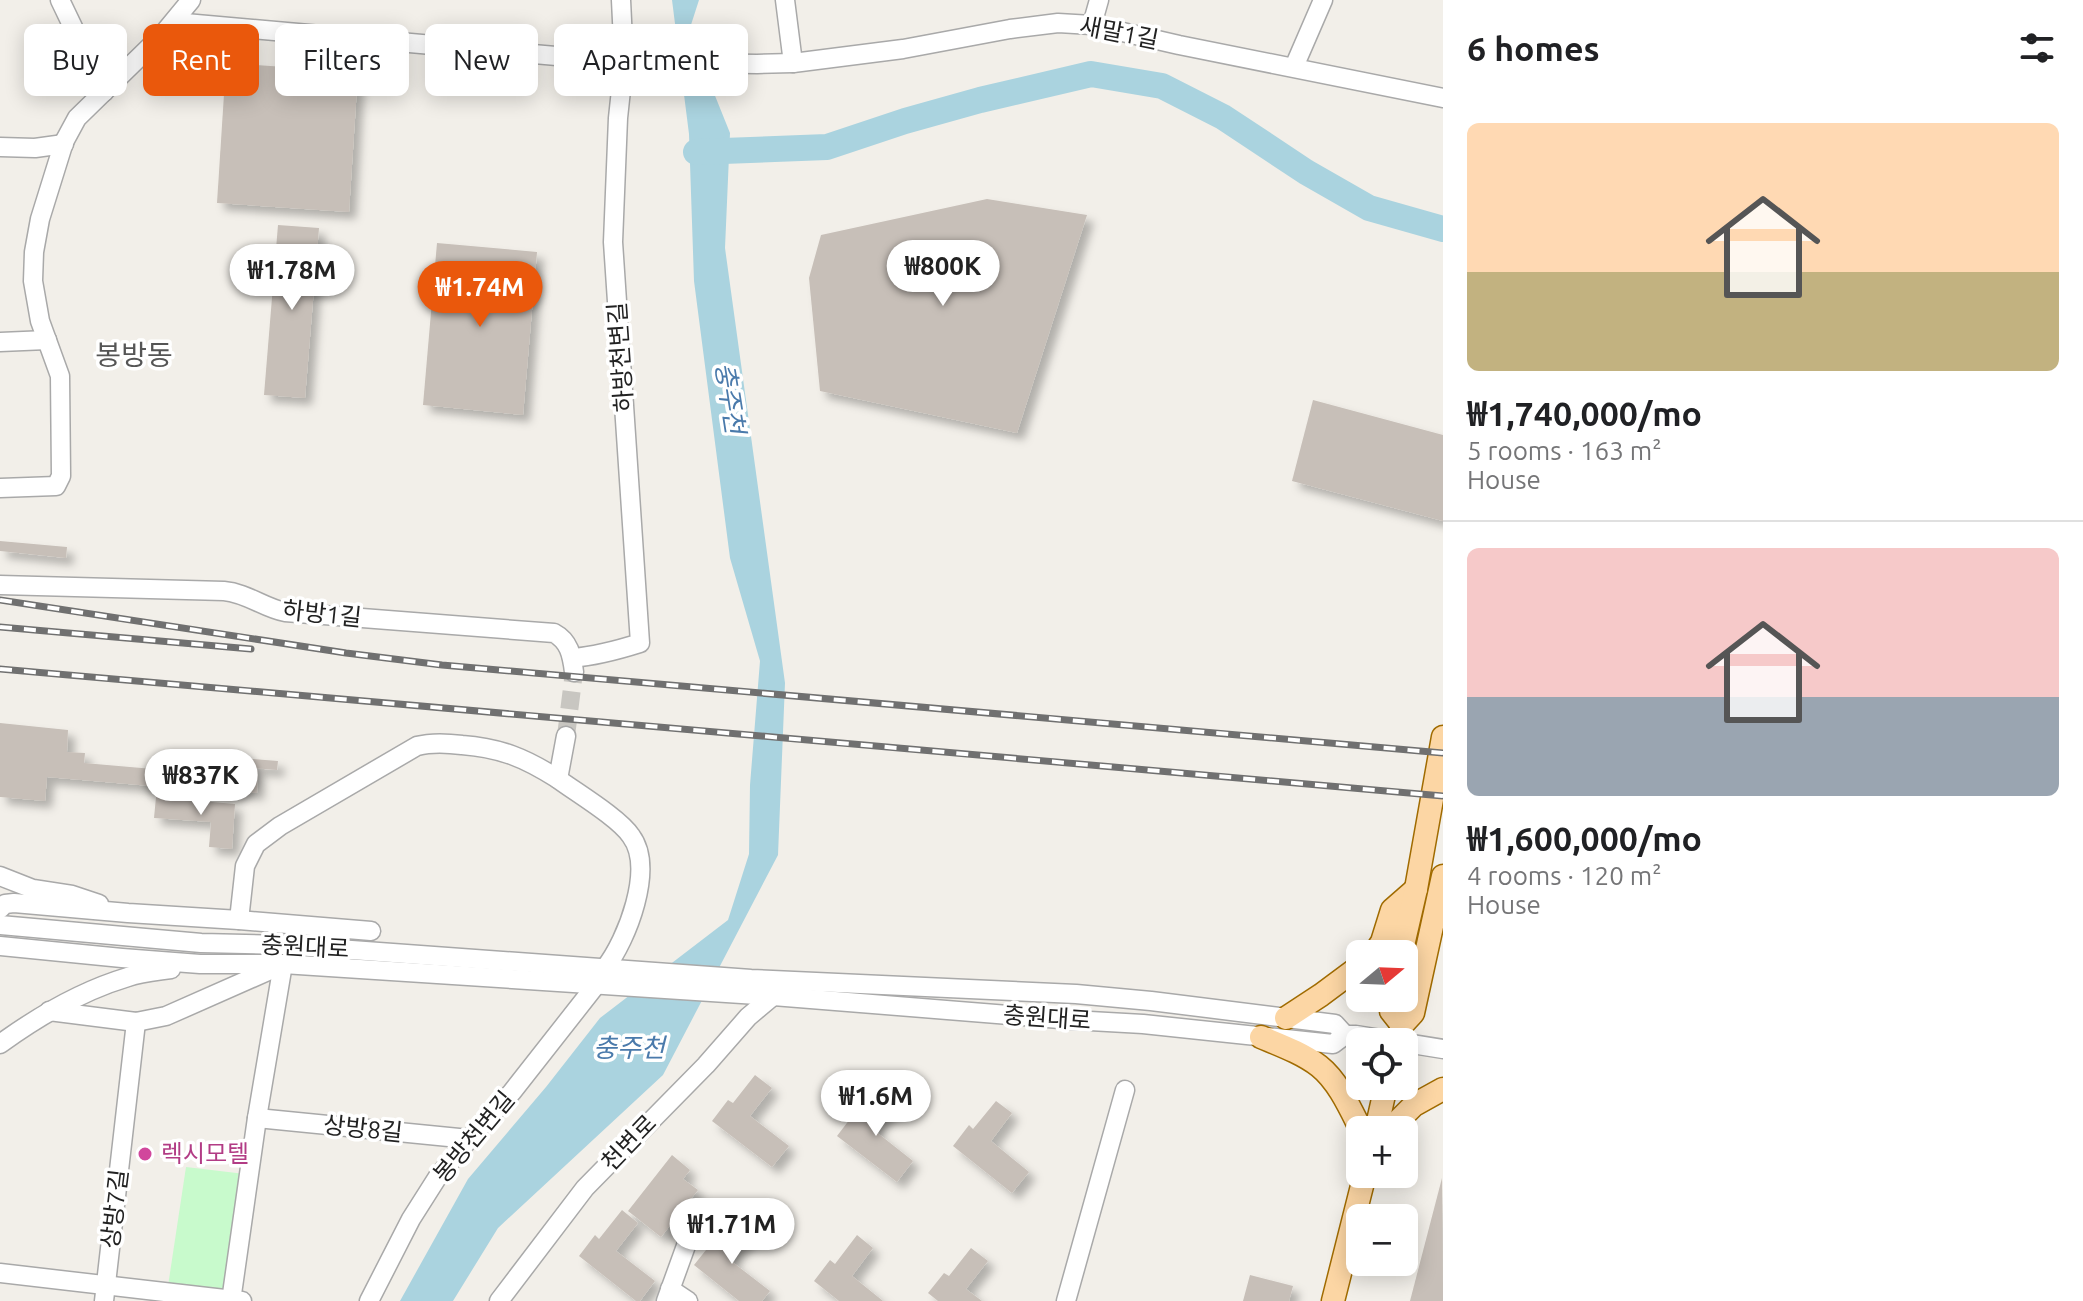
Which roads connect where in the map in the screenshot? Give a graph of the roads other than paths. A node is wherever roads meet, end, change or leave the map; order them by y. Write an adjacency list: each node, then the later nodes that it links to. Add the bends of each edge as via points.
1 (60, 0): 8 (street)
2 (621, 0): 9 (street, 하방천변길)
3 (785, 0): 12 (street)
4 (1099, 0): 10 (street)
5 (1323, 0): 14 (street)
6 (190, 1): 7 (street)
7 (174, 22): 11 (street, 새말1길); 15 (street)
8 (71, 24)
9 (622, 24)
10 (1092, 25): 12 (street, 새말1길, via 1010,29); 14 (street, 새말1길)
11 (554, 56)
12 (793, 63): 13 (street, 새말1길)
13 (748, 64)
14 (1294, 67): 18 (street, 새말1길)
15 (127, 69)
16 (100, 96): 19 (street, via 77,118)
17 (621, 96): 25 (street, 하방천변길, via 613,242 640,643)
18 (1443, 98)
19 (64, 144): 20 (street); 21 (street, via 34,252 33,281)
20 (0, 147)
21 (47, 340): 22 (street); 23 (street, via 60,376 62,471 56,486)
22 (0, 342)
23 (0, 488)
24 (0, 585): 25 (street, 하방1길, via 231,592 285,612 554,633 566,643)
25 (573, 665)
26 (566, 736): 28 (street)
27 (1443, 737): 31 (main road)
28 (558, 779): 34 (street, via 498,749 447,743 417,746 256,844 245,866); 45 (street, via 631,835 637,848 636,901)
29 (0, 876): 33 (street)
30 (1443, 876): 35 (main road)
31 (1416, 889): 38 (main road, via 1392,910); 39 (main road)
32 (0, 909): 33 (street, via 14,903)
33 (128, 913): 34 (street)
34 (239, 920): 37 (street)
35 (1432, 920): 43 (main road); 51 (main road, via 1413,1013)
36 (0, 925): 45 (street, 충원대로, via 283,945)
37 (371, 931)
38 (1383, 940)
39 (1404, 940)
40 (0, 946): 41 (street, 충원대로)
41 (200, 964): 42 (street, 충원대로); 48 (street, via 130,976)
42 (283, 964): 45 (street, 충원대로); 50 (street, via 166,1016); 61 (street)
43 (1443, 964)
44 (1346, 976): 49 (main road)
45 (605, 977): 46 (street); 62 (street, 봉방천변길)
46 (748, 987): 47 (street, 충원대로); 49 (street, 충원대로, via 1076,994)
47 (773, 996): 53 (street, 충원대로); 70 (street, 천변로, via 585,1188)
48 (49, 1011): 50 (street); 55 (street)
49 (1286, 1018): 52 (street, 충원대로, via 1335,1024)
50 (136, 1022): 66 (street, 상방7길)
51 (1404, 1028)
52 (1345, 1035): 53 (street, 충원대로, via 1333,1044)
53 (1261, 1037): 59 (main road, via 1319,1066)
54 (1418, 1042): 56 (street, 충원대로)
55 (0, 1044)
56 (1443, 1049)
57 (1443, 1089): 60 (main road)
58 (1125, 1090): 72 (street)
59 (1353, 1116)
60 (1403, 1116)
61 (257, 1118): 62 (street, 상방8길); 68 (street)
62 (469, 1139): 69 (street, 봉방천변길, via 411,1219)
63 (1361, 1188): 73 (main road)
64 (687, 1243): 67 (street)
65 (0, 1273): 66 (street)
66 (105, 1293): 68 (street)
67 (668, 1295): 71 (street)
68 (235, 1301)
69 (369, 1301)
70 (499, 1301)
71 (688, 1301)
72 (1066, 1301)
73 (1333, 1301)

